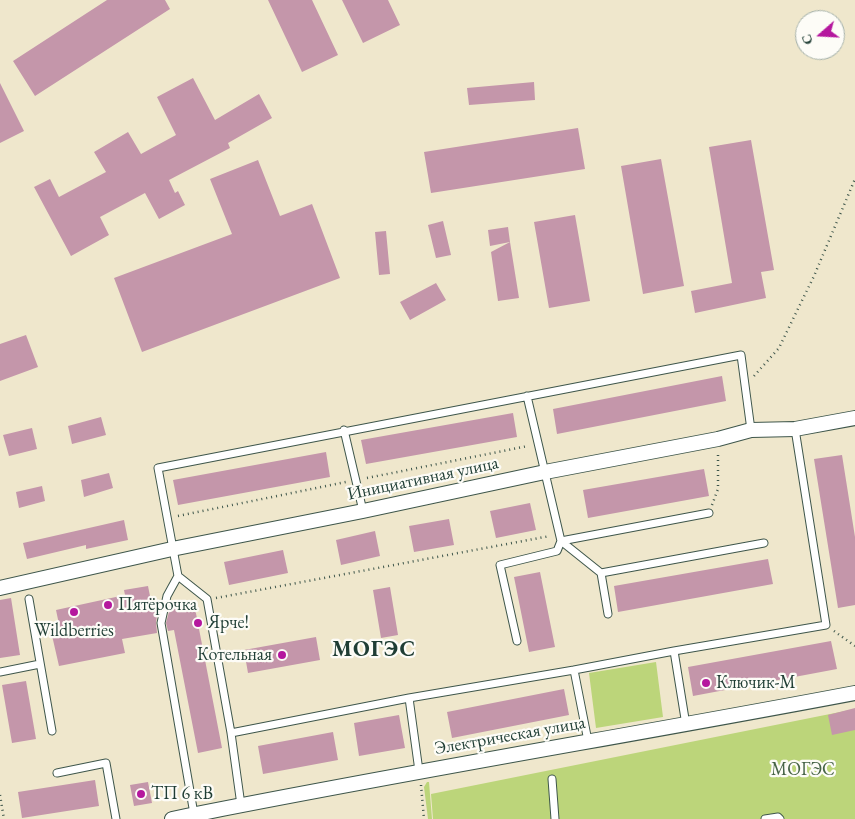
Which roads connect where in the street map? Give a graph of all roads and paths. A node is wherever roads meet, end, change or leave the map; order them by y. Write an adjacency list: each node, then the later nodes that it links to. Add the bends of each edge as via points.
1 (855, 178): 2 (path, via 814,276 779,348)
2 (745, 385): 3 (lane, via 741,355); 7 (lane)
3 (527, 396): 6 (lane); 9 (lane)
4 (855, 421): 5 (street, Инициативная улица)
5 (795, 429): 7 (street, Инициативная улица); 21 (lane)
6 (344, 430): 10 (lane); 14 (lane, via 158,468)
7 (751, 430): 8 (street, Инициативная улица)
8 (718, 439): 9 (street, Инициативная улица); 11 (path, via 718,489)
9 (545, 472): 10 (street, Инициативная улица); 12 (lane)
10 (363, 511): 14 (street, Инициативная улица)
11 (708, 514): 12 (lane)
12 (560, 538): 15 (lane); 19 (path); 22 (lane, via 557,551 500,565)
13 (764, 543): 15 (lane)
14 (172, 549): 16 (lane); 17 (street, Инициативная улица)
15 (601, 573): 20 (lane)
16 (178, 576): 19 (lane); 39 (lane, via 167,596 161,623)
17 (0, 588)
18 (29, 599): 25 (lane)
19 (207, 599): 32 (lane)
20 (608, 614)
21 (826, 625): 23 (path); 24 (lane)
22 (516, 641)
23 (855, 646)
24 (674, 651): 26 (lane); 30 (lane)
25 (40, 664): 27 (lane); 31 (lane)
26 (574, 670): 29 (lane); 33 (lane)
27 (0, 672)
28 (855, 693): 30 (street, Электрическая улица)
29 (409, 698): 32 (lane); 34 (lane)
30 (686, 725): 33 (street, Электрическая улица)
31 (52, 731)
32 (231, 733): 38 (lane)
33 (588, 741): 34 (street, Электрическая улица)
34 (419, 771): 38 (street, Электрическая улица); 43 (path)
35 (57, 773): 41 (lane, via 106,763)
36 (552, 779): 44 (lane)
37 (0, 795): 40 (path)
38 (241, 805): 39 (street, Электрическая улица)
39 (194, 814): 42 (street, Электрическая улица)
40 (4, 819)
41 (116, 819)
42 (172, 819)
43 (424, 819)
44 (555, 819)
45 (765, 819): 46 (lane)
46 (780, 819)

